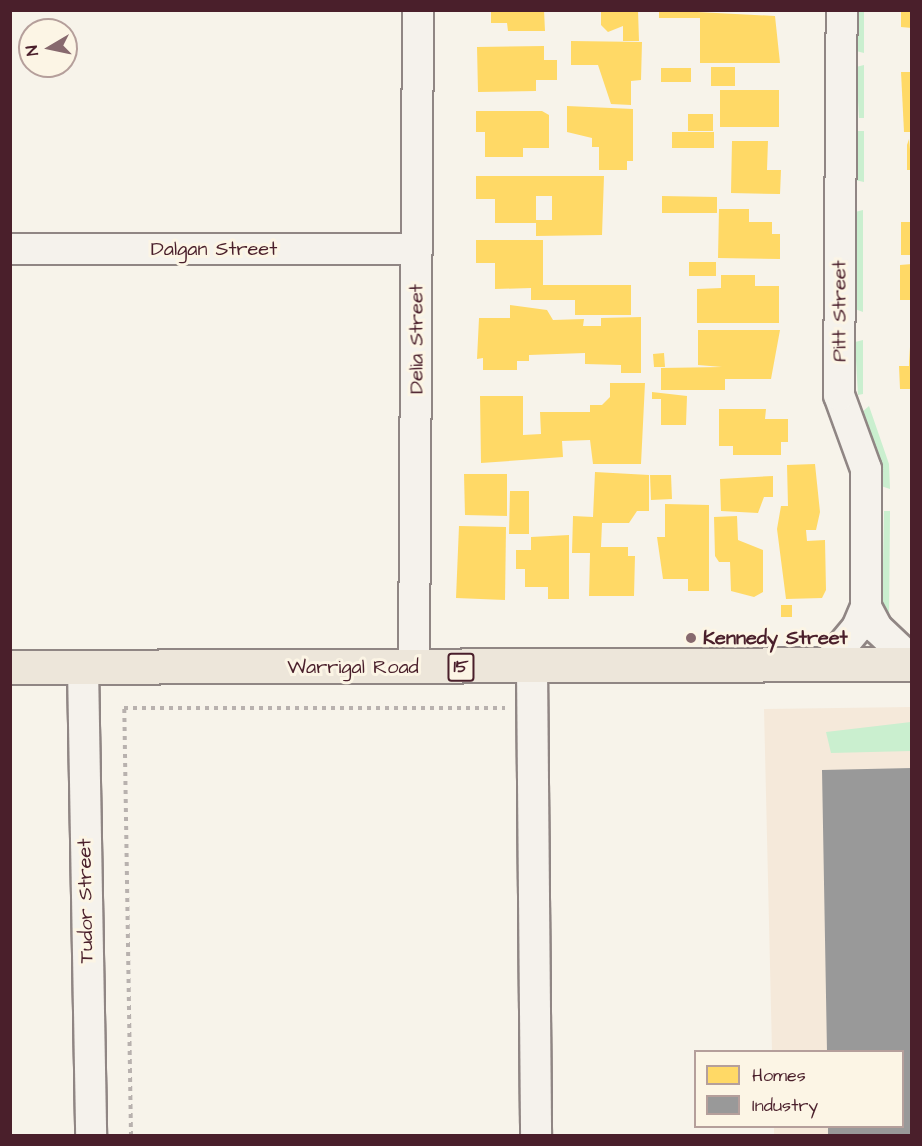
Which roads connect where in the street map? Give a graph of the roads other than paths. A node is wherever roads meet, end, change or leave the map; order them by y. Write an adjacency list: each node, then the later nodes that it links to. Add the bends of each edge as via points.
1 (418, 10): 4 (street, Delia Street)
2 (842, 10): 5 (street, Pitt Street, via 839,395 866,469)
3 (10, 249): 4 (street, Dalgan Street)
4 (417, 249): 10 (street, Delia Street)
5 (866, 606): 6 (street, via 877,628); 7 (street, Pitt Street, via 857,628)
6 (912, 662): 7 (highway, Warrigal Road / 15)
7 (827, 664): 11 (highway, Warrigal Road / 15)
8 (10, 667): 9 (highway, Warrigal Road / 15)
9 (83, 667): 10 (highway, Warrigal Road / 15); 12 (street, Tudor Street)
10 (414, 667): 11 (highway, Warrigal Road / 15)
11 (532, 667): 13 (street)
12 (91, 1136)
13 (536, 1136)

